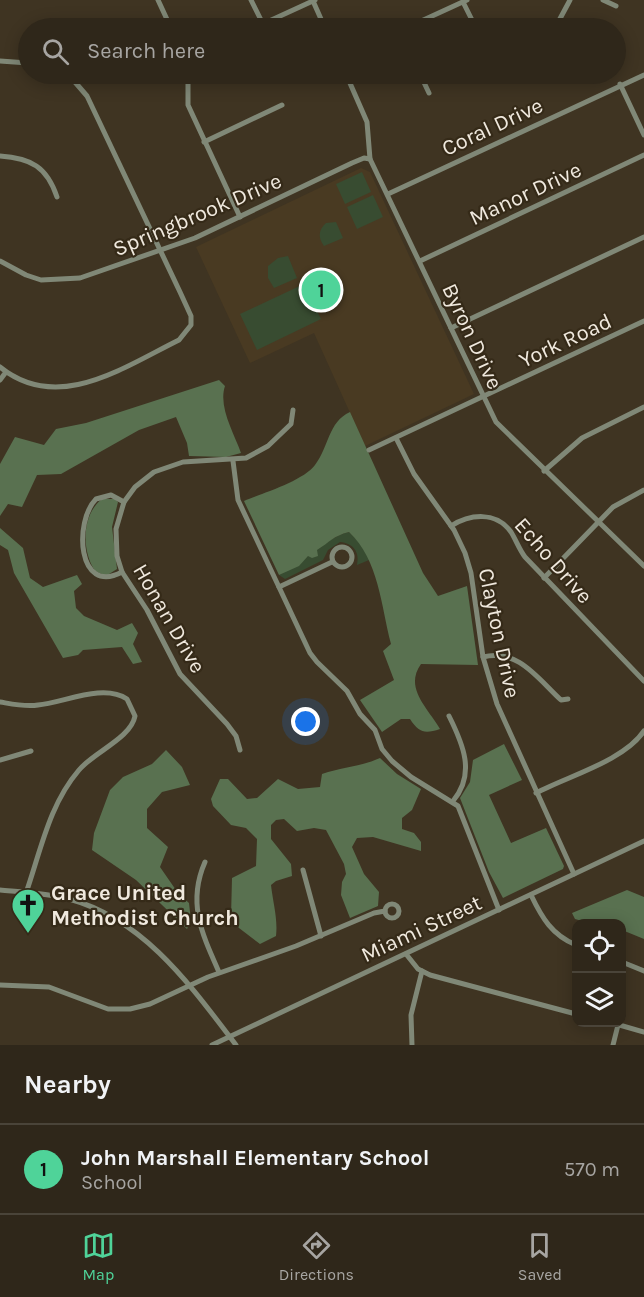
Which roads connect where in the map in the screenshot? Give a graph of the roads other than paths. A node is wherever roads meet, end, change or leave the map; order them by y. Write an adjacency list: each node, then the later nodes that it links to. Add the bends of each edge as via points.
1 (158, 0): 8 (street)
2 (251, 0): 9 (street)
3 (314, 0): 10 (street); 11 (street)
4 (570, 0): 14 (street)
5 (603, 0): 7 (street)
6 (465, 1): 12 (street); 13 (street)
7 (616, 6)
8 (166, 18)
9 (260, 18)
10 (276, 18)
11 (322, 18)
12 (428, 18)
13 (472, 18)
14 (560, 18)
15 (0, 61): 16 (street)
16 (18, 62)
17 (644, 75): 18 (street, Coral Drive)
18 (626, 82)
19 (77, 84): 35 (street, via 87,96)
20 (188, 84): 27 (street, via 188,105)
21 (351, 84): 30 (street, Byron Drive, via 368,122)
22 (425, 84): 24 (street)
23 (620, 84): 26 (street); 31 (street, Coral Drive)
24 (429, 93)
25 (282, 105): 27 (street)
26 (644, 135)
27 (204, 142): 33 (street)
28 (644, 155): 37 (street, Manor Drive)
29 (0, 156): 32 (street, via 36,163 47,174)
30 (370, 159): 31 (street, Byron Drive); 33 (street, Springbrook Drive, via 352,163)
31 (388, 194): 37 (street, Byron Drive)
32 (57, 197)
33 (240, 217): 35 (street, Springbrook Drive)
34 (644, 237): 39 (street)
35 (159, 251): 36 (street, Springbrook Drive, via 99,272 56,281 30,278); 41 (street, via 190,316 189,330 179,340 76,387 35,386)
36 (0, 261)
37 (420, 261): 39 (street, Byron Drive)
38 (644, 321): 43 (street, York Road)
39 (451, 328): 43 (street, Byron Drive)
40 (0, 367): 41 (street)
41 (6, 372): 42 (street)
42 (0, 380)
43 (483, 396): 46 (street, York Road); 49 (street, Byron Drive, via 504,431)
44 (644, 407): 49 (street, via 582,438)
45 (292, 410): 48 (street, Honan Drive, via 291,424 272,443 260,452)
46 (396, 438): 47 (street, York Road); 53 (street, Clayton Drive, via 414,474)
47 (369, 450)
48 (233, 460): 51 (street, Honan Drive, via 168,466 147,476); 58 (street, via 238,500)
49 (544, 471): 52 (street, Byron Drive)
50 (644, 490): 52 (street, via 619,503)
51 (124, 502): 56 (street, Honan Drive, via 115,538); 56 (street, via 111,495 96,499 87,515 83,539 87,563 95,574 107,578)
52 (598, 522): 55 (street, Byron Drive); 57 (street)
53 (451, 526): 57 (street, Echo Drive, via 472,517 497,521 511,532 520,552); 59 (street, Clayton Drive, via 469,564)
54 (332, 562): 58 (street)
55 (644, 566)
56 (123, 572): 65 (street, Honan Drive, via 180,674 227,724)
57 (544, 578): 60 (street, Echo Drive)
58 (279, 587): 69 (street, via 317,662 347,691 375,730 387,755 411,777)
59 (483, 657): 61 (street, via 513,658 561,700); 68 (street, Clayton Drive, via 505,727)
60 (644, 681)
61 (568, 699)
62 (0, 702): 76 (street, via 37,706 78,696 112,694 127,699 135,717 128,732 86,762 57,800)
63 (449, 716): 69 (street, via 461,739 465,760 464,786)
64 (644, 731): 68 (street, via 621,753)
65 (240, 750)
66 (31, 751): 67 (street)
67 (0, 760)
68 (536, 793): 74 (street, Clayton Drive)
69 (453, 801): 78 (street, via 463,816)
70 (642, 842): 71 (street); 74 (street, Miami Street)
71 (644, 851)
72 (205, 862): 86 (street, via 197,887 196,910)
73 (303, 870): 80 (street)
74 (574, 874): 77 (street, Miami Street)
75 (0, 890): 76 (street)
76 (26, 893): 88 (street, via 67,899 116,918 142,937)
77 (531, 895): 78 (street, Miami Street); 81 (street, via 549,927)
78 (499, 910): 82 (street, Miami Street)
79 (385, 911): 80 (street)
80 (321, 936): 86 (street)
81 (572, 943)
82 (406, 954): 84 (street); 93 (street, Miami Street)
83 (626, 964): 85 (street)
84 (422, 971): 89 (street); 96 (street, via 411,1015)
85 (644, 971)
86 (219, 972): 88 (street)
87 (0, 985): 88 (street, via 49,987 108,1009 150,1004)
88 (188, 986): 93 (street)
89 (572, 1013)
90 (618, 1027): 97 (street)
91 (625, 1027): 92 (street)
92 (644, 1032)
93 (230, 1037): 94 (street, Miami Street); 95 (street)
94 (212, 1045)
95 (236, 1045)
96 (412, 1045)
97 (613, 1045)

